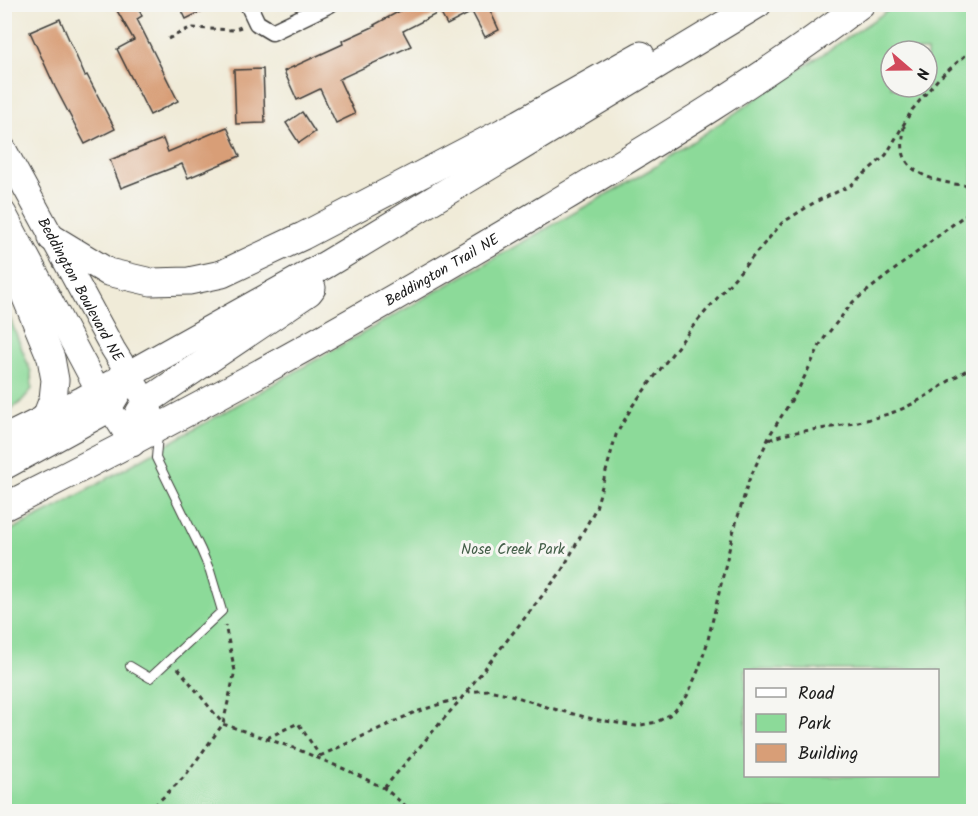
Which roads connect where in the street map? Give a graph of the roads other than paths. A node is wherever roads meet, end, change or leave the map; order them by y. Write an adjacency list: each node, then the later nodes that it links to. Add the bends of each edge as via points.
1 (248, 4): 2 (street, via 257,23 272,32)
2 (330, 4)
3 (758, 4): 5 (main road)
4 (861, 4): 15 (main road, Beddington Trail NE, via 777,65 605,173 428,278)
5 (725, 26): 8 (main road, via 686,30 520,123 222,274 189,281 151,282 108,272); 10 (main road)
6 (4, 149): 8 (main road, Beddington Boulevard NE)
7 (4, 213): 12 (main road, Beddington Boulevard NE)
8 (52, 238): 11 (main road, Beddington Boulevard NE)
9 (4, 245): 14 (main road, via 51,358 55,380)
10 (327, 264): 11 (main road); 13 (main road, via 309,292)
11 (129, 374): 12 (main road); 13 (main road, Beddington Boulevard NE)
12 (103, 399): 14 (main road); 17 (main road, Beddington Boulevard NE); 18 (main road, via 94,417)
13 (146, 402): 15 (main road, Beddington Boulevard NE); 17 (main road, via 132,428)
14 (46, 417): 16 (main road)
15 (158, 428): 17 (main road, Beddington Trail NE)
16 (4, 438)
17 (144, 450): 19 (main road, Beddington Trail NE); 20 (lane, via 205,560 222,611 150,678)
18 (4, 466)
19 (4, 507)
20 (130, 666)

